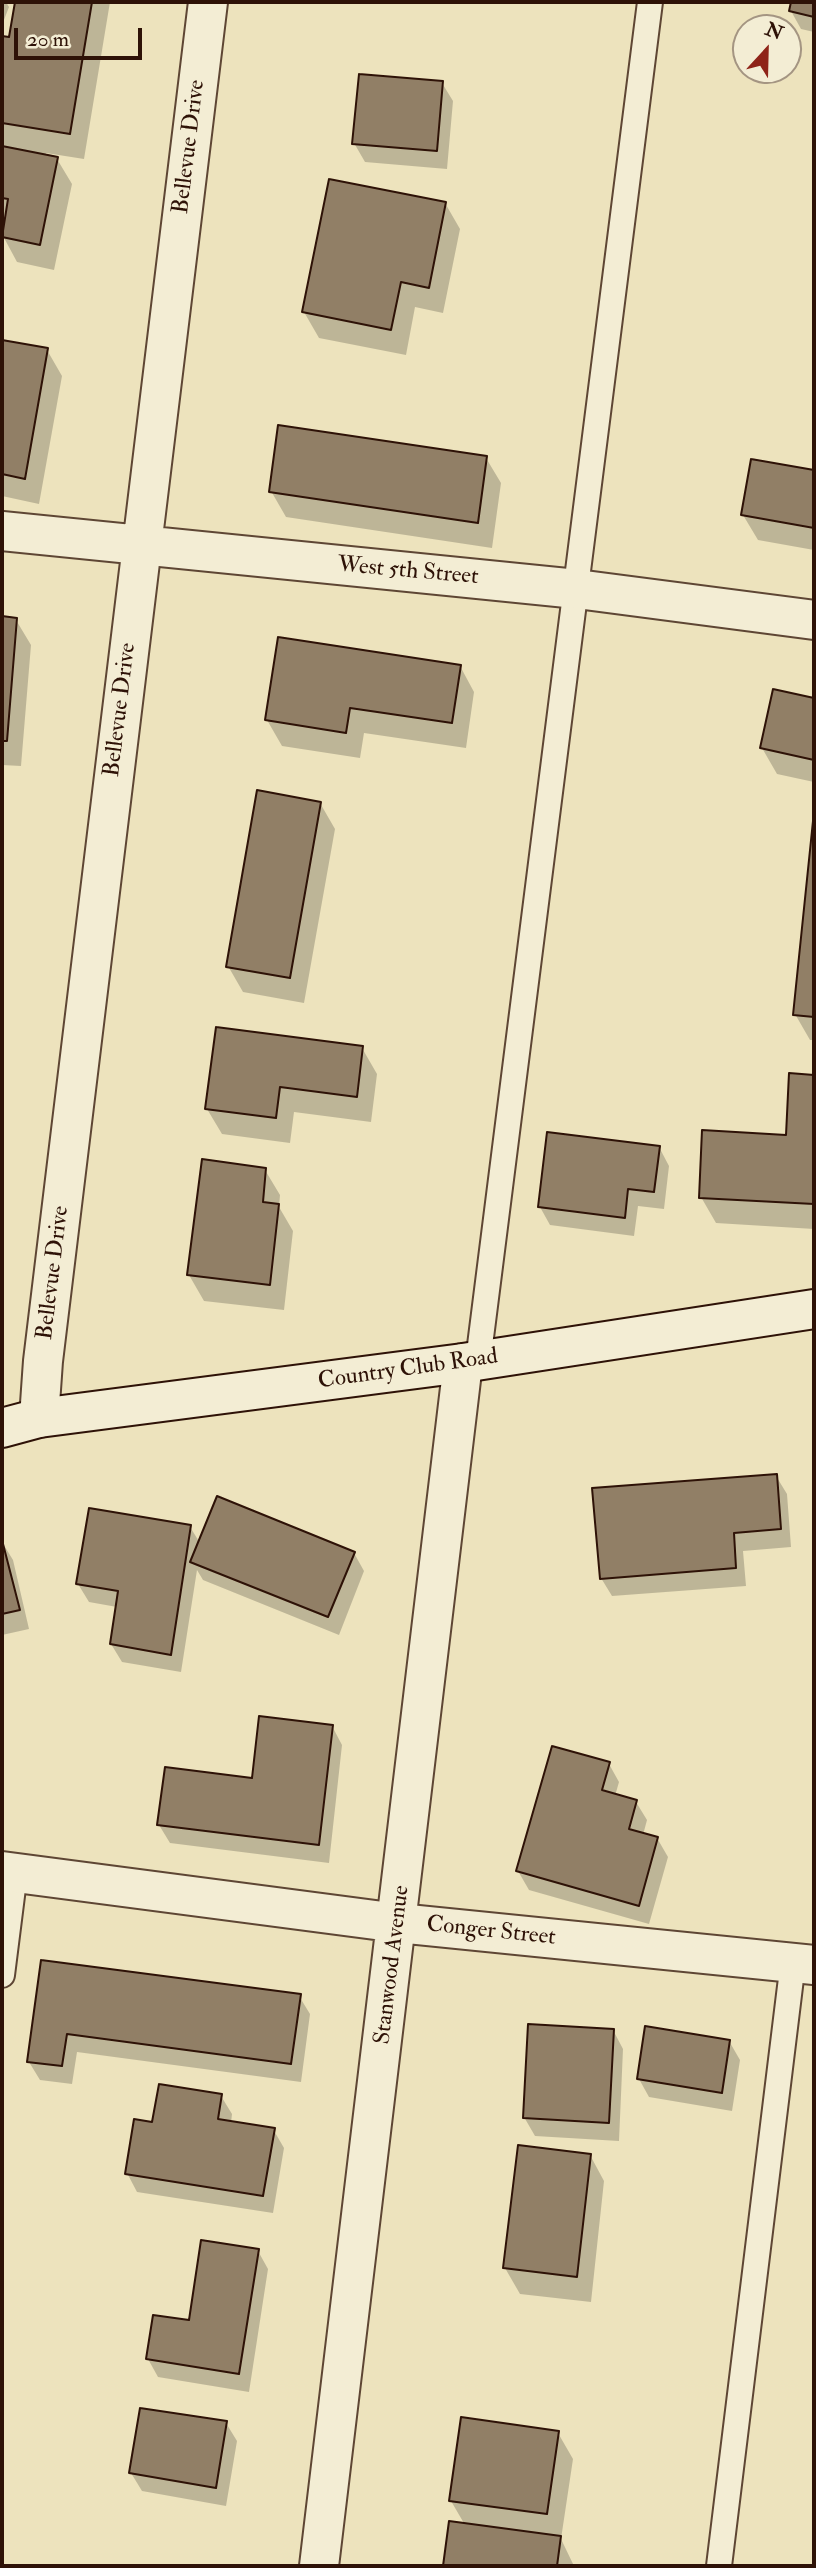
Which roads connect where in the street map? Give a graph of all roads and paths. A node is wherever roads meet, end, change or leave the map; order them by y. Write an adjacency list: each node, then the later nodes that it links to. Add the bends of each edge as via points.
1 (208, 2): 4 (street, Bellevue Drive)
2 (650, 2): 5 (lane)
3 (2, 531): 4 (street, West 5th Street)
4 (141, 547): 5 (street, West 5th Street); 9 (street, Bellevue Drive)
5 (577, 589): 6 (street, West 5th Street); 8 (lane)
6 (814, 620)
7 (814, 1310): 8 (street, Country Club Road)
8 (470, 1362): 9 (street, Country Club Road); 12 (street, Stanwood Avenue)
9 (39, 1418): 10 (street, Country Club Road)
10 (2, 1428)
11 (8, 1871): 12 (street, Conger Street); 14 (lane)
12 (398, 1923): 13 (street, Conger Street); 15 (street, Stanwood Avenue)
13 (804, 1964): 16 (lane)
14 (2, 1975)
15 (319, 2566)
16 (719, 2566)

